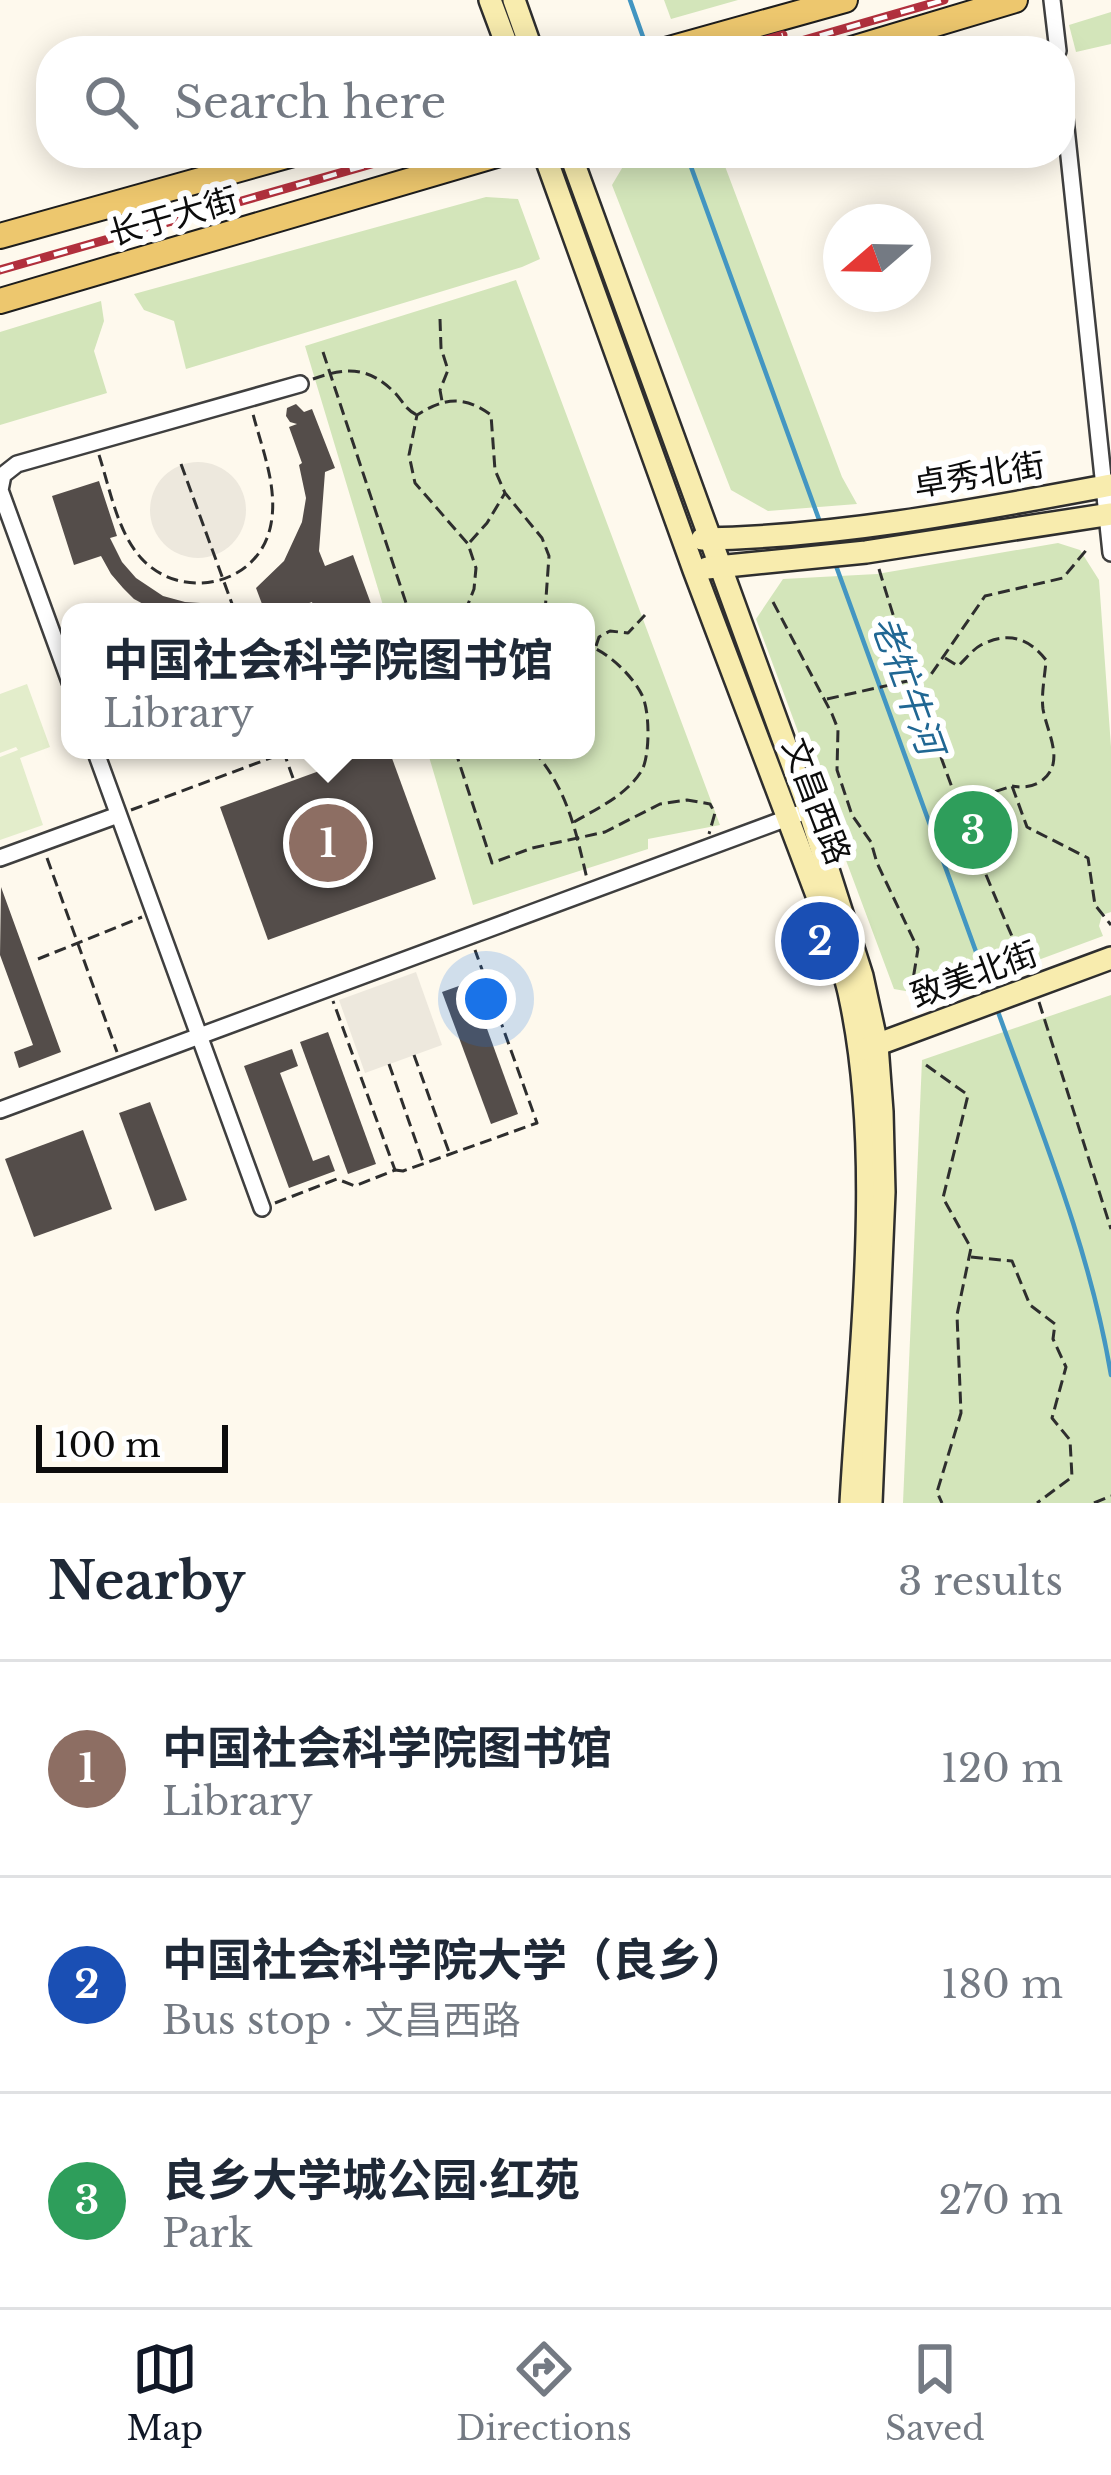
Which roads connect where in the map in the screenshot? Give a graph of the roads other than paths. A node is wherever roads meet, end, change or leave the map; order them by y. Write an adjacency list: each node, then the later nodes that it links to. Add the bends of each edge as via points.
1 (490, 0): 6 (main road)
2 (514, 0): 7 (main road)
3 (845, 0): 8 (main road)
4 (1015, 0): 9 (main road)
5 (1052, 0): 10 (street)
6 (503, 36)
7 (527, 36)
8 (715, 36)
9 (895, 36)
10 (1056, 36)
11 (243, 168): 16 (main road, 长于大街)
12 (452, 168): 17 (main road, 长于大街)
13 (549, 168): 21 (main road, 文昌西路)
14 (575, 168): 22 (main road, 文昌西路)
15 (1071, 168): 19 (street)
16 (0, 236)
17 (0, 302)
18 (300, 384): 26 (street, via 17,464 3,475 0,490)
19 (1108, 485): 20 (street); 22 (main road, 卓秀北街, via 856,526)
20 (1109, 514): 23 (street); 24 (main road, 卓秀北街, via 872,561)
21 (685, 539): 22 (main road, 卓秀北街); 25 (main road, 文昌西路)
22 (710, 539): 24 (main road, 文昌西路)
23 (1111, 554)
24 (719, 567): 25 (main road, 卓秀北街); 29 (main road, 文昌西路)
25 (694, 570): 29 (main road, 文昌西路)
26 (61, 657)
27 (98, 759): 28 (street)
28 (118, 814): 30 (street); 32 (street)
29 (799, 814): 32 (street); 33 (main road, 文昌西路)
30 (0, 858)
31 (1111, 958): 33 (main road, 致美北街)
32 (197, 1036): 34 (street); 35 (street)
33 (868, 1048): 36 (main road, 文昌西路); 37 (main road, 文昌西路, via 884,1192)
34 (0, 1110)
35 (262, 1208)
36 (850, 1503)
37 (871, 1503)

